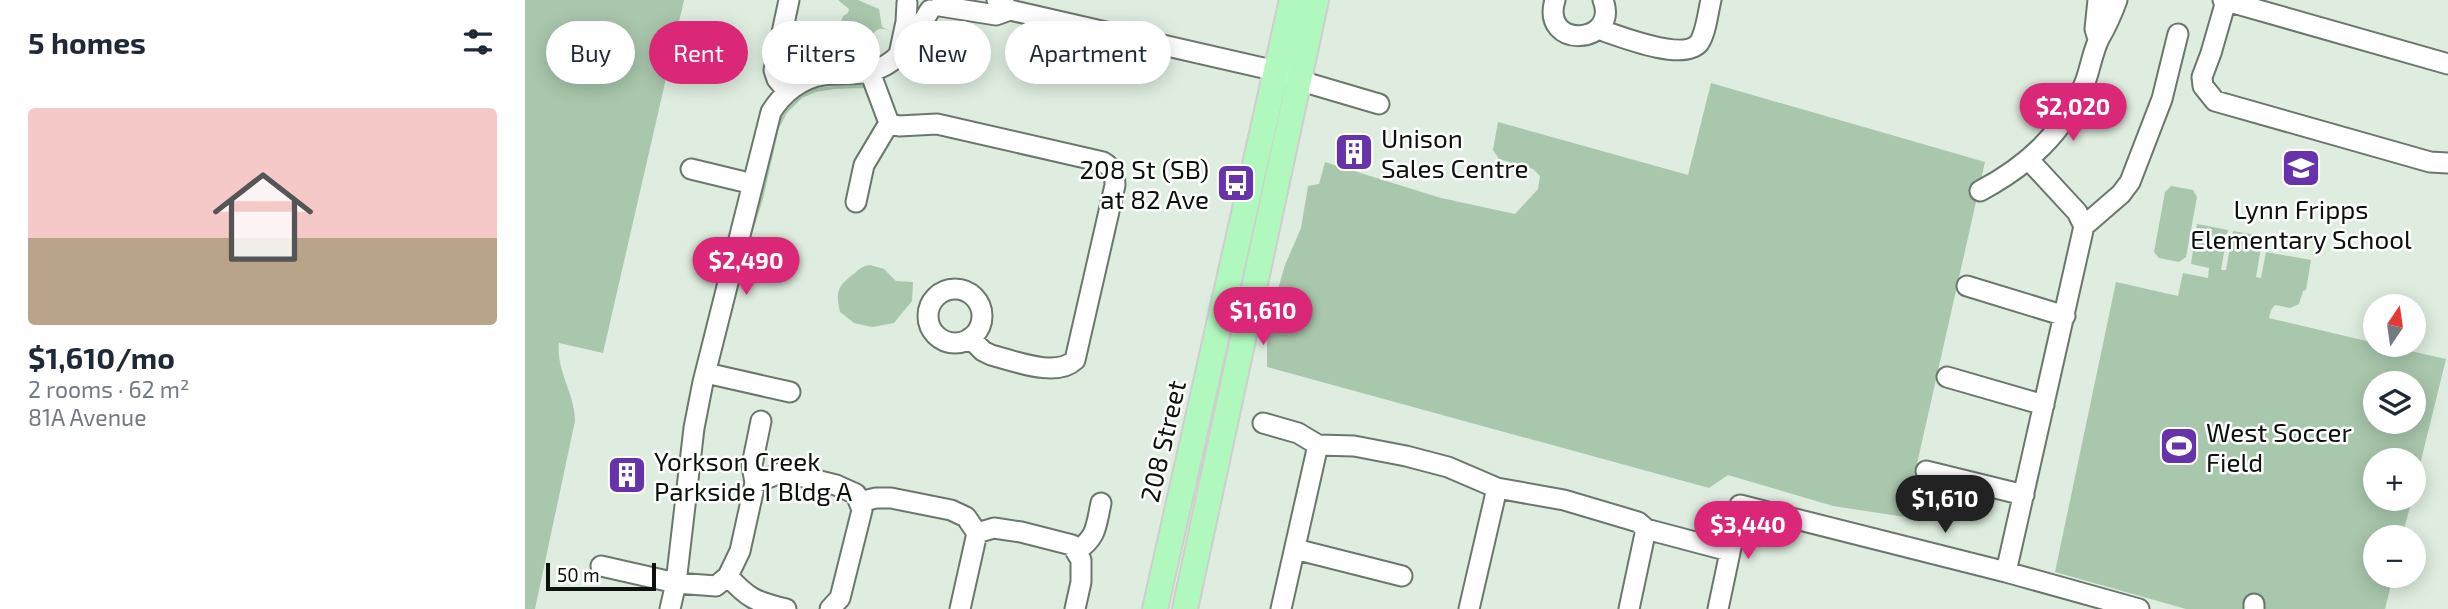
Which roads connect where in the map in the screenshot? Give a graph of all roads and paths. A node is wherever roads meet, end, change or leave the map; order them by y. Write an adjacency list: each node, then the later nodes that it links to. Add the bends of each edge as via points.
1 (789, 0): 22 (street, via 774,70)
2 (1291, 0): 19 (main road, 208 Street)
3 (1315, 0): 19 (main road, 208 Street)
4 (1604, 0): 15 (street, via 1606,14)
5 (1710, 0): 15 (street, via 1700,41 1692,48 1668,50)
6 (2098, 0): 17 (street, via 2095,29)
7 (2117, 0): 17 (street)
8 (2224, 0): 18 (street); 26 (street, via 2202,77 2215,101 2430,162)
9 (1551, 1): 15 (street, via 1554,19 1565,33 1582,37)
10 (906, 2): 12 (street, via 914,8); 13 (street)
11 (1004, 5): 12 (street, via 996,15); 19 (street)
12 (939, 6): 14 (street)
13 (905, 21)
14 (928, 21)
15 (1598, 29)
16 (2178, 34): 31 (street, via 2162,99 2130,182)
17 (2099, 40): 25 (street, via 2071,112)
18 (2448, 64)
19 (1286, 74): 23 (street); 63 (main road, 208 Street); 64 (main road, 208 Street)
20 (802, 84): 22 (street)
21 (874, 84): 24 (street)
22 (788, 92): 28 (street, via 771,112)
23 (1379, 104)
24 (889, 123): 30 (street, via 864,165); 34 (street, via 937,124 1103,162 1114,174 1076,360 1052,369 992,355)
25 (2028, 159): 29 (street); 31 (street, via 2077,212)
26 (2448, 163)
27 (691, 169): 28 (street)
28 (754, 184): 35 (street)
29 (1980, 191)
30 (856, 202)
31 (2084, 226): 33 (street)
32 (1967, 286): 33 (street)
33 (2066, 316): 38 (street)
34 (970, 338)
35 (706, 373): 37 (street); 57 (street)
36 (1947, 377): 38 (street)
37 (790, 392)
38 (2044, 405): 45 (street)
39 (761, 421): 43 (street, via 752,465)
40 (1263, 423): 41 (street)
41 (1318, 445): 44 (street, via 1406,456 1448,467); 50 (street)
42 (1926, 471): 45 (street)
43 (755, 483): 46 (street, via 783,472 836,485 856,494); 55 (street, via 740,551)
44 (1497, 488): 48 (street, via 1564,500 1638,522); 66 (street)
45 (2024, 495): 54 (street)
46 (859, 502): 49 (street, via 891,498 951,510 966,517); 60 (street, via 862,510 840,598)
47 (1101, 503): 51 (street, via 1094,535)
48 (1646, 529): 52 (street); 67 (street)
49 (977, 533): 51 (street, via 994,528 1021,532 1072,545); 61 (street)
50 (1295, 549): 56 (street); 65 (street)
51 (1076, 551): 62 (street, via 1081,560 1081,582)
52 (1729, 551): 54 (street, via 1740,505); 68 (street)
53 (601, 566): 57 (street)
54 (2006, 572): 69 (street)
55 (728, 576): 57 (street, via 716,586); 59 (street, via 744,594)
56 (1402, 576)
57 (676, 583): 58 (street)
58 (670, 609)
59 (786, 609)
60 (829, 609)
61 (960, 609)
62 (1075, 609)
63 (1155, 609)
64 (1185, 609)
65 (1281, 609)
66 (1469, 609)
67 (1629, 609)
68 (1718, 609)
69 (2139, 609)

